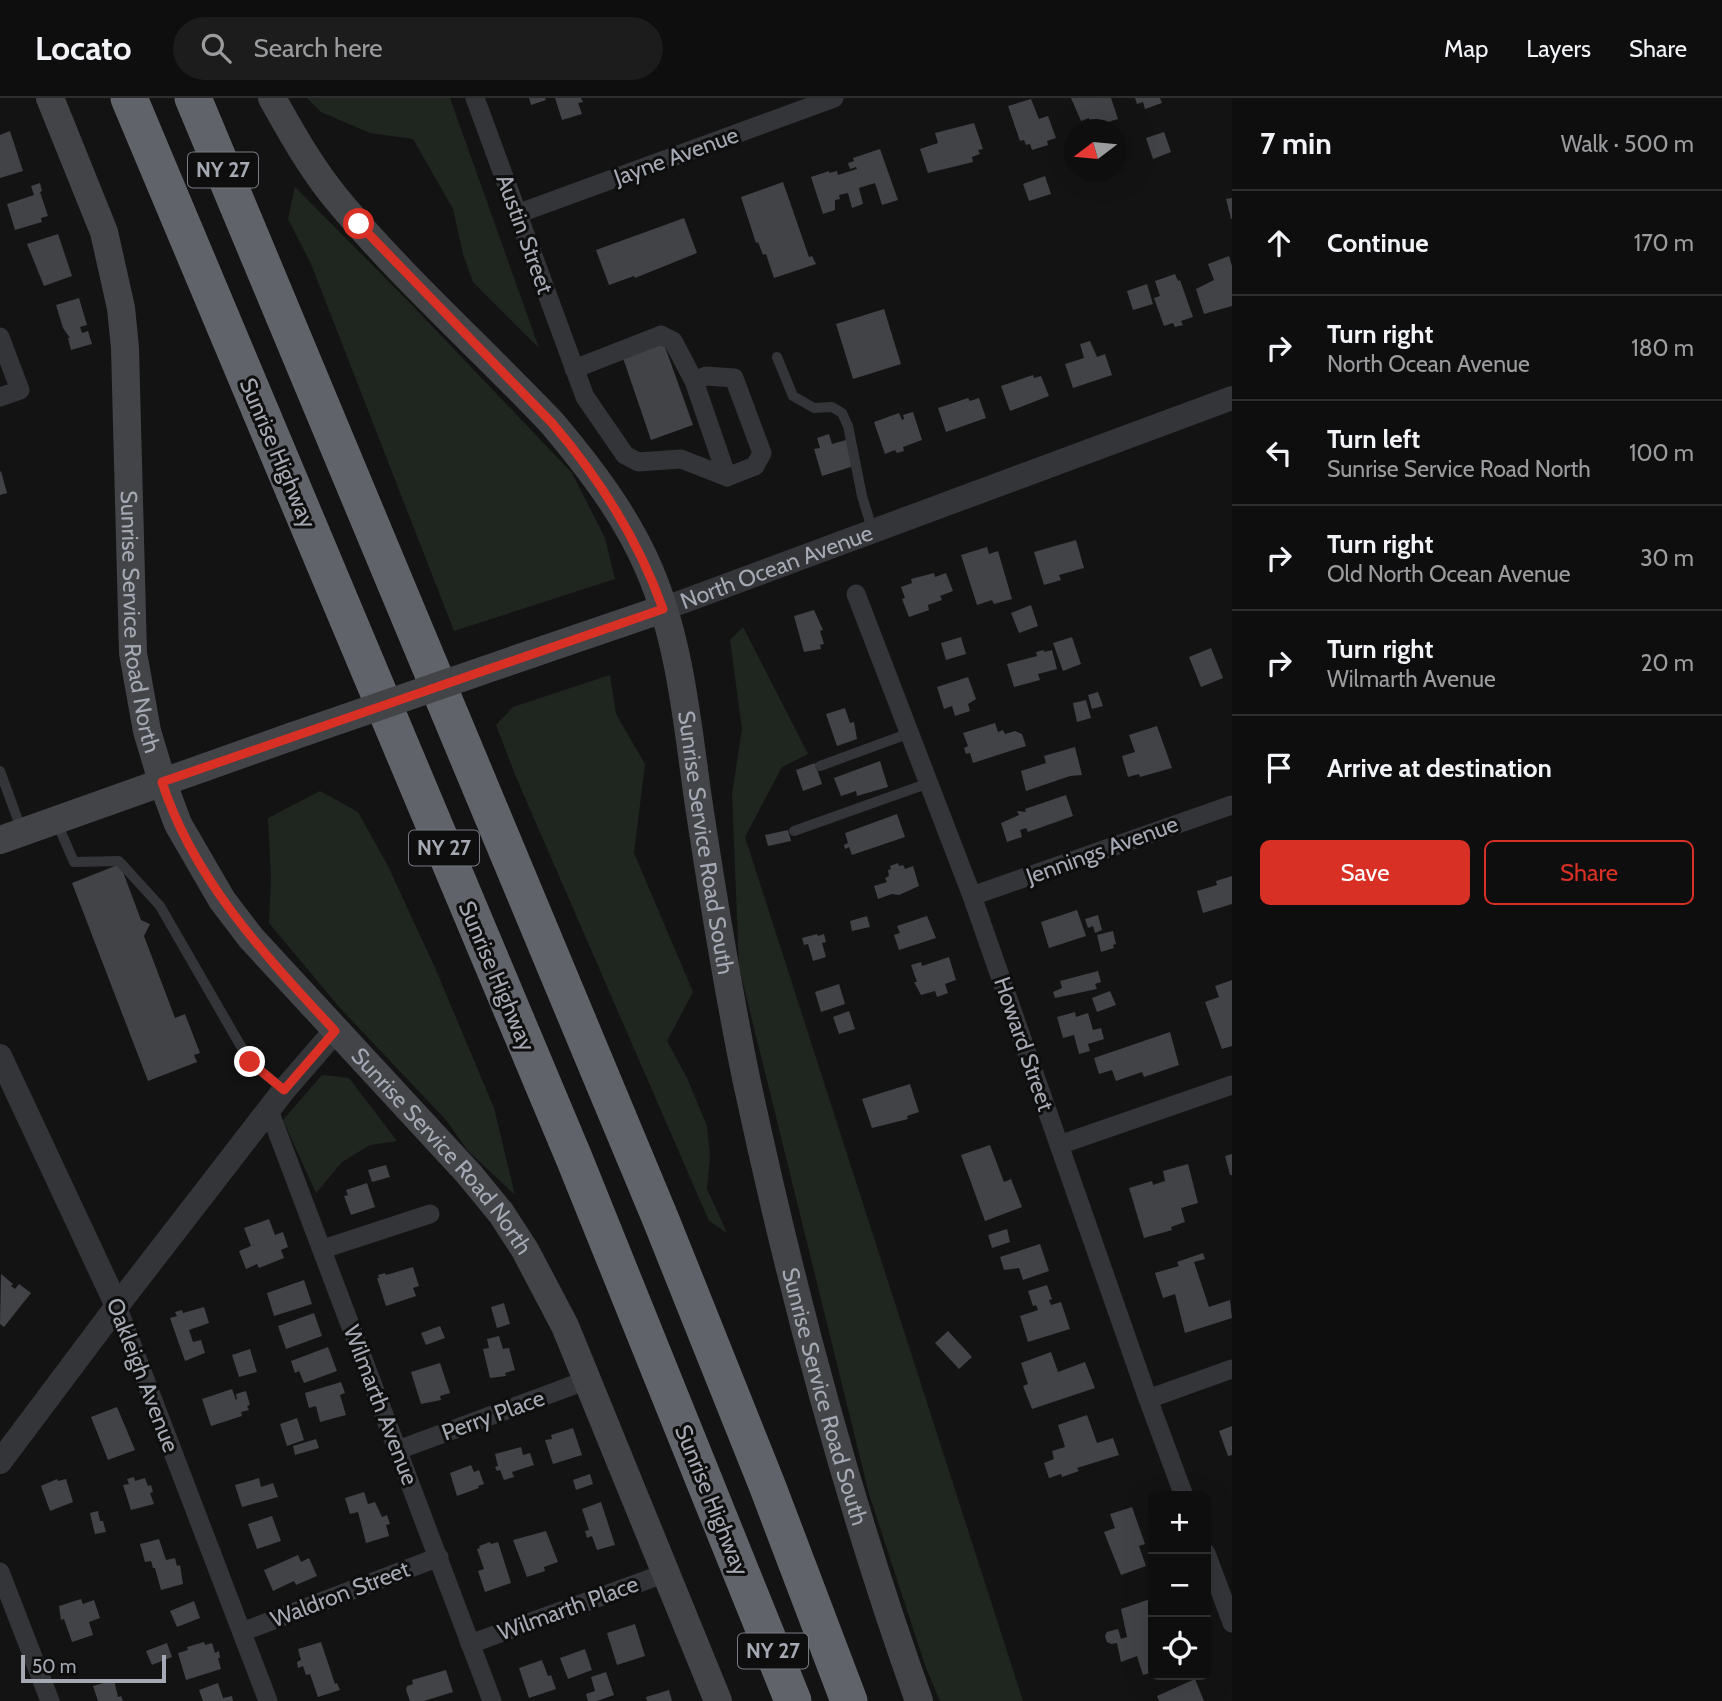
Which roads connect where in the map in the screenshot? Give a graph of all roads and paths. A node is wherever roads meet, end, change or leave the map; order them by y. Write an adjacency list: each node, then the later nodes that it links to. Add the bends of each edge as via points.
1 (50, 98): 23 (main road, Sunrise Service Road North, via 104,232 121,308 133,653)
2 (129, 98): 57 (highway, Sunrise Highway / NY 27, via 604,1231)
3 (193, 98): 9 (highway, NY 27)
4 (211, 98): 9 (highway)
5 (272, 98): 19 (main road, Sunrise Service Road South, via 334,196 577,452 636,542)
6 (475, 98): 8 (street, Austin Street)
7 (834, 98): 8 (street, Jayne Avenue)
8 (517, 214): 12 (street, Austin Street)
9 (253, 243): 49 (highway, NY 27, via 666,1232)
10 (0, 337): 14 (street, via 20,390)
11 (777, 357): 17 (lane, via 793,396 814,408 831,407 842,413)
12 (574, 369): 13 (street, via 661,335 673,341); 16 (street, Austin Street, via 585,397 625,454 638,463 681,459)
13 (694, 381): 16 (street); 16 (street, via 706,376 734,378 762,453 755,466)
14 (0, 397)
15 (1232, 398): 17 (street, North Ocean Avenue)
16 (727, 477)
17 (873, 532): 19 (street, North Ocean Avenue)
18 (856, 594): 20 (street, Howard Street)
19 (663, 609): 23 (main road, North Ocean Avenue, bridge); 60 (main road, Sunrise Service Road South, via 675,650 726,974 767,1178 817,1378 877,1581)
20 (909, 733): 21 (lane); 24 (street, Howard Street)
21 (820, 766)
22 (0, 771): 28 (lane)
23 (162, 782): 26 (main road, North Ocean Avenue); 30 (main road, Sunrise Service Road North, via 177,824 222,900)
24 (929, 783): 27 (lane); 29 (street, Howard Street)
25 (1232, 804): 29 (street, Jennings Avenue)
26 (55, 820): 28 (main road, North Ocean Avenue); 33 (lane, via 74,862 120,861 160,906 250,1062)
27 (794, 831)
28 (11, 836)
29 (972, 896): 35 (street, Howard Street)
30 (335, 1031): 33 (street); 40 (main road, Sunrise Service Road North, via 501,1213 547,1290)
31 (0, 1056): 38 (street, Oakleigh Avenue)
32 (1232, 1085): 35 (street)
33 (284, 1090): 34 (street)
34 (269, 1110): 37 (street, Wilmarth Avenue); 38 (street)
35 (1059, 1145): 41 (street, Howard Street)
36 (430, 1213): 37 (street)
37 (323, 1250): 42 (street, Wilmarth Avenue)
38 (117, 1306): 43 (street); 51 (street, Oakleigh Avenue)
39 (1232, 1369): 41 (street)
40 (587, 1380): 42 (street, Perry Place); 48 (main road, Sunrise Service Road North)
41 (1147, 1399): 44 (street, Howard Street)
42 (398, 1450): 46 (street, Wilmarth Avenue)
43 (0, 1462)
44 (1182, 1491)
45 (1206, 1554): 50 (street)
46 (439, 1557): 51 (street, Waldron Street); 52 (street, Wilmarth Avenue)
47 (0, 1572): 53 (street)
48 (666, 1573): 52 (street, Wilmarth Place); 56 (main road, Sunrise Service Road North)
49 (818, 1618): 58 (highway, NY 27); 59 (highway)
50 (1232, 1622)
51 (242, 1632): 54 (street, Oakleigh Avenue)
52 (470, 1644): 55 (street, Wilmarth Avenue)
53 (50, 1701)
54 (268, 1701)
55 (492, 1701)
56 (718, 1701)
57 (793, 1701)
58 (849, 1701)
59 (863, 1701)
60 (919, 1701)

